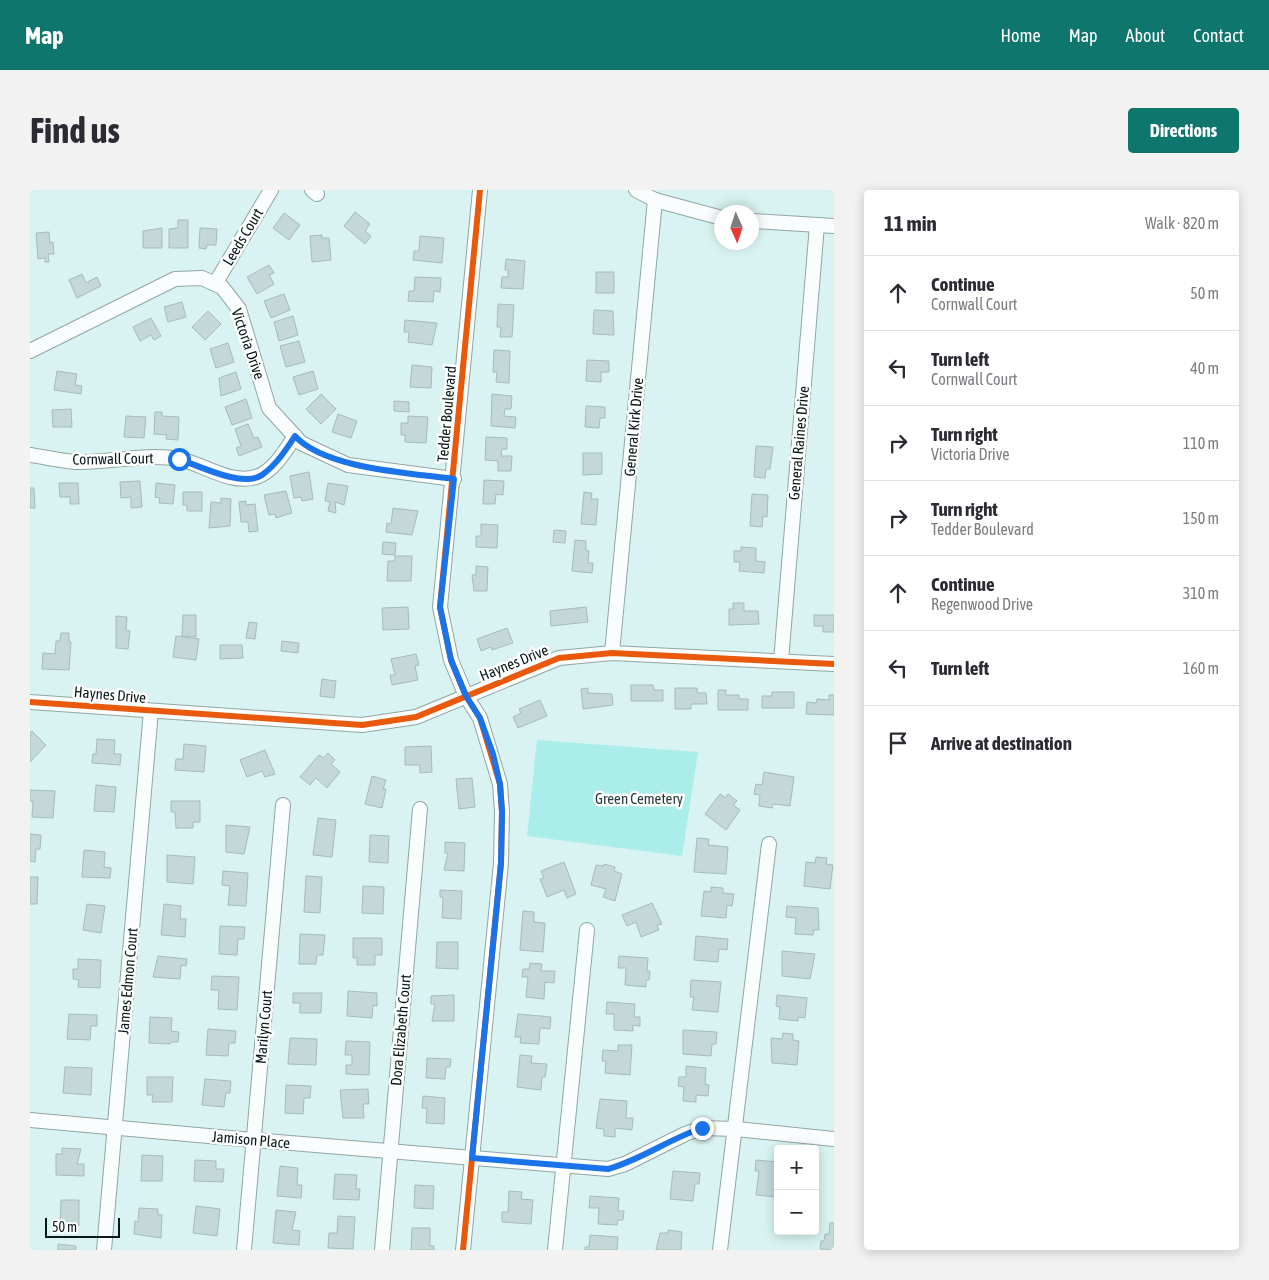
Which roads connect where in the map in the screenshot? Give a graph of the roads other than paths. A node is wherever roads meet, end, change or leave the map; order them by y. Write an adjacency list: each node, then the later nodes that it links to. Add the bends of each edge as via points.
1 (270, 190): 9 (street, Leeds Court)
2 (480, 190): 13 (street, Tedder Boulevard)
3 (636, 190): 4 (street)
4 (655, 200): 5 (street); 14 (street, General Kirk Drive)
5 (714, 216)
6 (759, 221): 7 (street)
7 (817, 225): 8 (street); 15 (street, General Raines Drive)
8 (834, 226)
9 (215, 284): 10 (street, via 202,278 175,279); 11 (street, Victoria Drive, via 222,287 239,309 269,408)
10 (30, 351)
11 (295, 436): 12 (street, Cornwall Court, via 261,476 244,479 179,459 76,462); 13 (street, Victoria Drive, via 301,443 348,464)
12 (30, 456)
13 (454, 479): 17 (street, Tedder Boulevard, via 440,607 451,660)
14 (612, 653): 15 (street, Haynes Drive); 17 (street, Haynes Drive, via 559,658)
15 (781, 661): 16 (street, Haynes Drive)
16 (834, 664)
17 (466, 696): 19 (street, Haynes Drive, via 416,717 362,725); 30 (street, Tedder Boulevard, via 480,718 493,754 502,812 501,863)
18 (30, 702): 19 (street, Haynes Drive)
19 (151, 711): 25 (street, James Edmon Court)
20 (283, 805): 28 (street, Marilyn Court)
21 (420, 809): 29 (street, Dora Elizabeth Court)
22 (768, 844): 26 (street)
23 (587, 930): 31 (street)
24 (30, 1120): 25 (street, Jamison Place)
25 (115, 1127): 28 (street, Jamison Place); 32 (street, James Edmon Court)
26 (736, 1129): 27 (street, Jamison Place); 31 (street, Jamison Place, via 702,1128 608,1169); 37 (street)
27 (834, 1139)
28 (254, 1140): 29 (street, Jamison Place); 33 (street, Marilyn Court)
29 (390, 1150): 30 (street, Jamison Place); 34 (street, Dora Elizabeth Court)
30 (472, 1158): 31 (street, Jamison Place); 35 (street, Tedder Boulevard)
31 (562, 1164): 36 (street)
32 (104, 1250)
33 (244, 1250)
34 (382, 1250)
35 (463, 1250)
36 (554, 1250)
37 (720, 1250)

